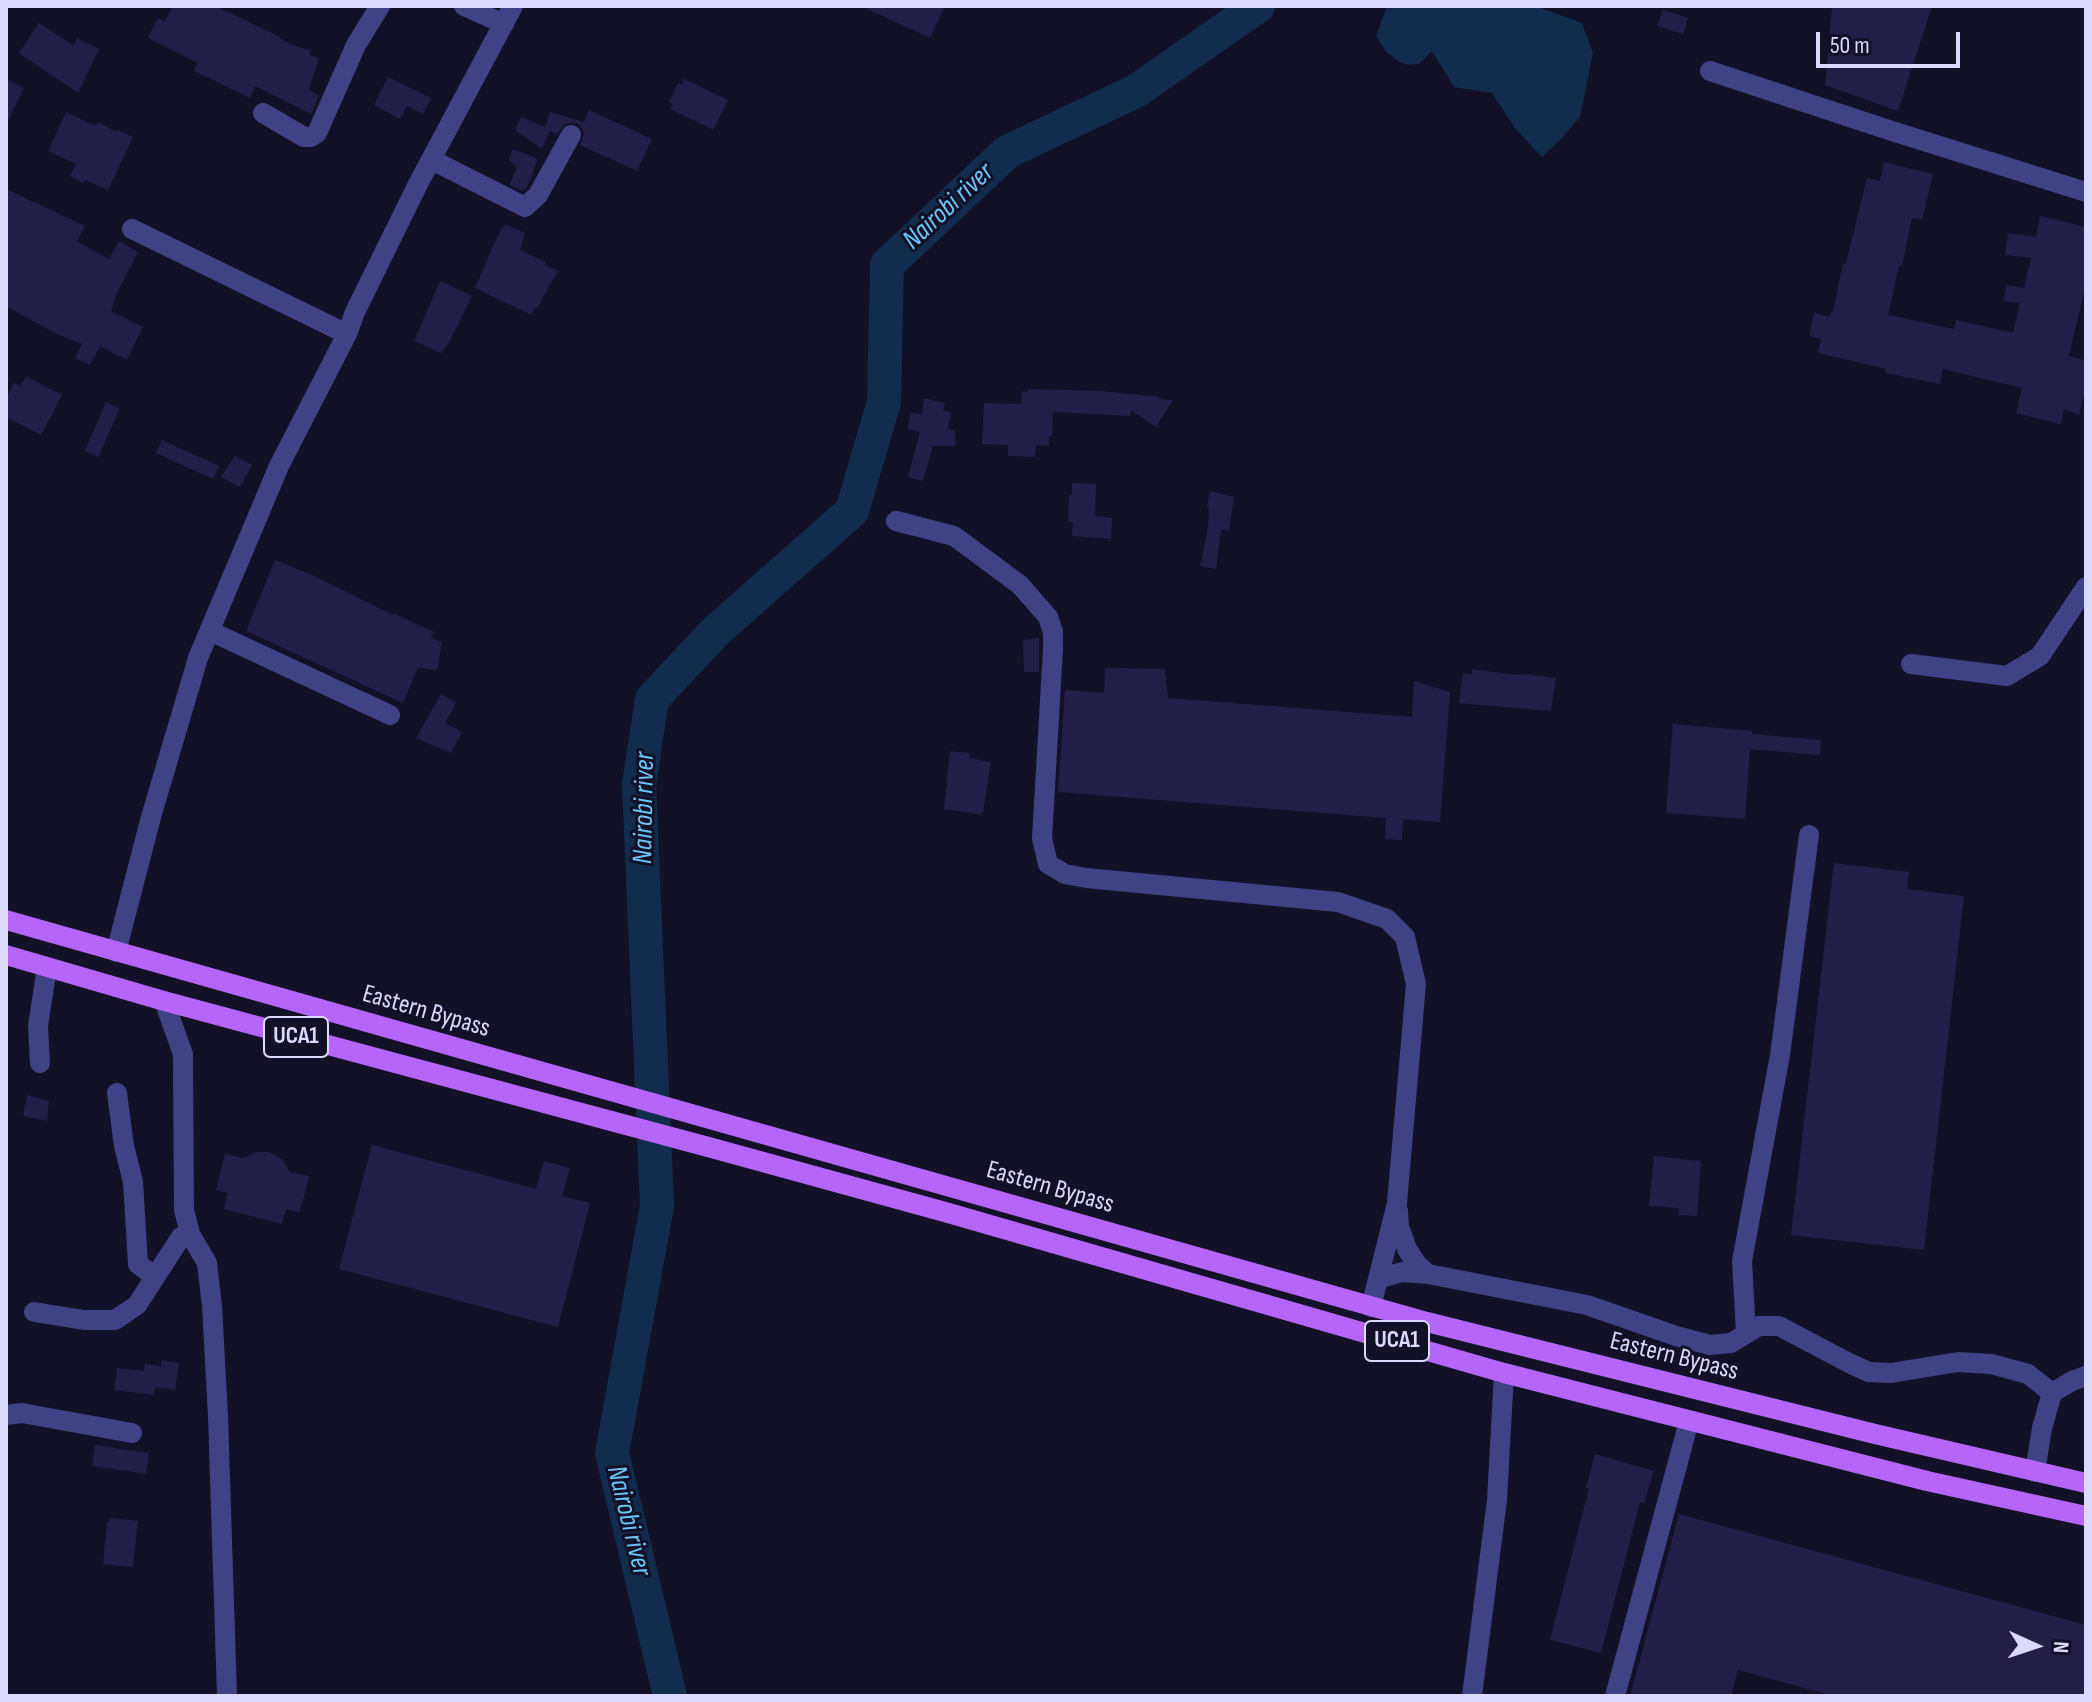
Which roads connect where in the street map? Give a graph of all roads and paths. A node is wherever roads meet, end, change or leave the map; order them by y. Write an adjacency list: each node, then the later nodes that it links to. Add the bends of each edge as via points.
1 (380, 6): 5 (street, via 356,45 317,133 304,137)
2 (464, 6): 3 (street)
3 (508, 15): 7 (street)
4 (1710, 71): 8 (street)
5 (263, 113)
6 (571, 135): 7 (street, via 538,195 525,207)
7 (432, 160): 10 (street)
8 (2086, 192)
9 (132, 229): 10 (street)
10 (347, 334): 13 (street, via 279,466)
11 (896, 521): 24 (street, via 954,536 1020,585 1048,617 1053,649 1042,838 1048,864 1086,878 1338,902 1387,919 1405,937 1416,984)
12 (2086, 587): 14 (street, via 2040,656 2007,676)
13 (210, 631): 15 (street); 18 (street, via 155,802)
14 (1911, 664)
15 (390, 715)
16 (1809, 835): 31 (street, via 1780,1055 1742,1261)
17 (6, 920): 18 (main road, Eastern Bypass / UCA1)
18 (116, 952): 29 (main road, Eastern Bypass / UCA1)
19 (6, 955): 20 (main road, Eastern Bypass / UCA1)
20 (47, 967): 21 (main road, Eastern Bypass / UCA1); 22 (street, via 38,1026)
21 (164, 1001): 25 (street, via 183,1054 184,1210); 32 (main road, Eastern Bypass / UCA1, via 712,1148)
22 (40, 1063)
23 (117, 1093): 27 (street, via 133,1182 138,1264)
24 (1397, 1203): 26 (street, via 1407,1249); 28 (street)
25 (190, 1234): 27 (street, via 181,1237); 41 (street, via 207,1263 212,1306)
26 (1428, 1274): 28 (street, via 1402,1272); 31 (street, via 1587,1305 1710,1345 1731,1343)
27 (154, 1276): 30 (street, via 137,1305 115,1320)
28 (1378, 1279): 29 (street)
29 (1371, 1307): 38 (main road, Eastern Bypass / UCA1)
30 (34, 1312)
31 (1746, 1334): 34 (street, via 1759,1326 1779,1326 1869,1372 1958,1362 1991,1364 2028,1374)
32 (1504, 1373): 36 (main road, Eastern Bypass / UCA1); 42 (street, via 1497,1500)
33 (2086, 1376): 34 (street)
34 (2052, 1393): 38 (street)
35 (6, 1415): 37 (street, via 22,1413)
36 (1689, 1421): 40 (main road, Eastern Bypass / UCA1); 43 (street)
37 (132, 1433)
38 (2035, 1472): 39 (main road, Eastern Bypass / UCA1)
39 (2086, 1483)
40 (2086, 1516)
41 (227, 1696)
42 (1472, 1696)
43 (1615, 1696)

